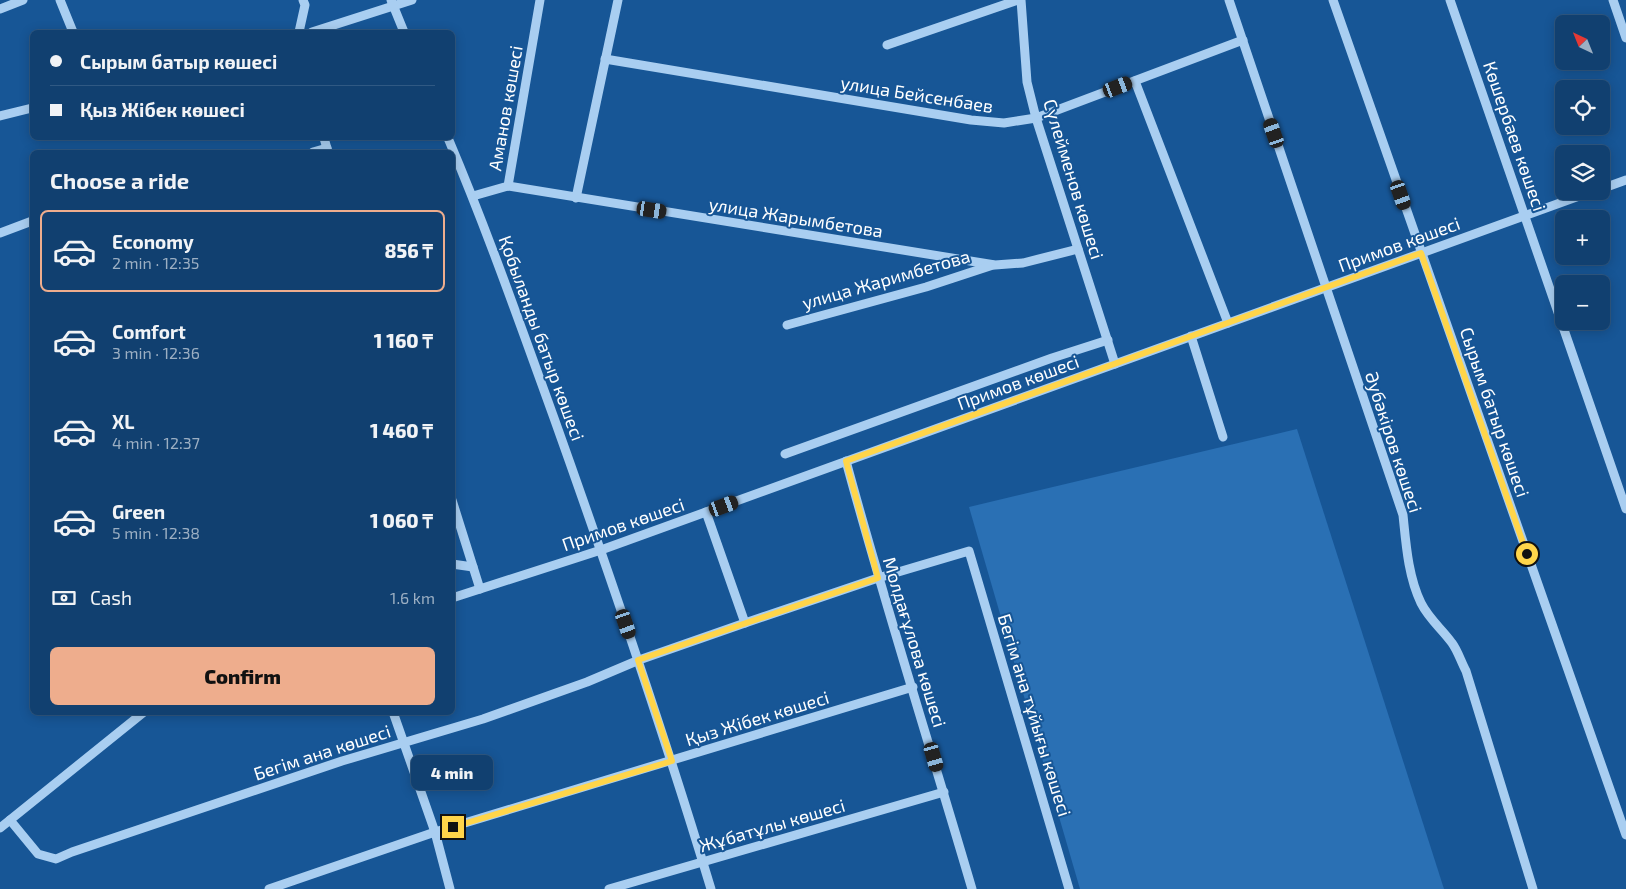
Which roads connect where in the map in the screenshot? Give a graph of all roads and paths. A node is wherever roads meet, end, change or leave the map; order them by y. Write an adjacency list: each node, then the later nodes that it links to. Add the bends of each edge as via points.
1 (23, 0): 13 (street)
2 (60, 0): 14 (street)
3 (303, 0): 15 (street, via 305,5)
4 (412, 0): 12 (street)
5 (540, 0): 29 (street, Аманов көшесі)
6 (618, 0): 21 (street)
7 (1019, 0): 20 (street); 25 (street, Сүлейменов көшесі, via 1026,82)
8 (1229, 0): 19 (street, Әубәкіров көшесі)
9 (1333, 0): 37 (street, Сырым батыр көшесі)
10 (1450, 0): 33 (street, Көшербаев көшесі)
11 (1613, 0): 18 (street)
12 (393, 2): 16 (street); 17 (street)
13 (0, 9)
14 (72, 30)
15 (299, 30)
16 (317, 30)
17 (403, 30)
18 (1626, 38)
19 (1243, 40): 22 (street, улица Бейсенбаев); 39 (street, Әубәкіров көшесі)
20 (887, 45)
21 (605, 59): 25 (street, улица Бейсенбаев, via 971,120 1004,123); 31 (street)
22 (1135, 80): 25 (street, улица Бейсенбаев); 40 (street)
23 (30, 108): 24 (street)
24 (0, 116)
25 (1036, 118): 36 (street, Сүлейменов көшесі)
26 (455, 154): 30 (street, Қобыланды батыр көшесі)
27 (1626, 180): 28 (street)
28 (1610, 185)
29 (508, 186): 30 (street, Аманов көшесі); 31 (street, улица Жарымбетова)
30 (473, 196): 51 (street, Қобыланды батыр көшесі)
31 (576, 198): 38 (street, улица Жарымбетова)
32 (1568, 200): 33 (street, Примов көшесі)
33 (1525, 215): 37 (street, Примов көшесі); 48 (street, Көшербаев көшесі)
34 (30, 223): 35 (street)
35 (0, 233)
36 (1078, 249): 38 (street, улица Жарымбетова, via 1023,263); 43 (street, Сүлейменов көшесі)
37 (1421, 253): 39 (street, Примов көшесі); 69 (street, Сырым батыр көшесі)
38 (995, 265): 41 (street, улица Жаримбетова)
39 (1327, 287): 40 (street, Примов көшесі); 77 (street, Әубәкіров көшесі, via 1403,515 1413,581 1421,603 1453,644 1466,671)
40 (1228, 323): 42 (street, Примов көшесі)
41 (787, 325)
42 (1191, 336): 44 (street, Примов көшесі); 45 (street)
43 (1108, 340): 44 (street, Сүлейменов көшесі); 46 (street)
44 (1115, 364): 47 (street, Примов көшесі)
45 (1223, 437)
46 (785, 454)
47 (846, 461): 50 (street, Примов көшесі); 55 (street, Молдағұлова көшесі)
48 (1626, 509)
49 (455, 510): 54 (street)
50 (706, 512): 51 (street, Примов көшесі); 58 (street)
51 (601, 550): 56 (street, Примов көшесі); 59 (street, Қобыланды батыр көшесі)
52 (969, 551): 55 (street, Бегім ана көшесі); 76 (street, Бегім ана тұйығы көшесі)
53 (455, 564): 54 (street)
54 (473, 567): 56 (street)
55 (878, 578): 58 (street, Бегім ана көшесі); 60 (street, Молдағұлова көшесі)
56 (480, 589): 57 (street, Примов көшесі)
57 (455, 597)
58 (745, 623): 59 (street, Бегім ана көшесі)
59 (638, 660): 63 (street, Бегім ана көшесі, via 518,707); 64 (street, Қобыланды батыр көшесі)
60 (913, 687): 64 (street, Қыз Жібек көшесі); 65 (street, Молдағұлова көшесі)
61 (140, 715): 66 (street)
62 (394, 715): 63 (street)
63 (405, 743): 66 (street, Бегім ана көшесі, via 56,859 38,854); 68 (street)
64 (672, 761): 68 (street, Қыз Жібек көшесі); 70 (street, Қобыланды батыр көшесі)
65 (944, 792): 70 (street, Жұбатұлы көшесі); 75 (street, Молдағұлова көшесі)
66 (10, 820): 67 (street)
67 (0, 828)
68 (435, 832): 71 (street, Қыз Жібек көшесі); 72 (street)
69 (1626, 835)
70 (703, 862): 73 (street, Жұбатұлы көшесі); 74 (street, Қобыланды батыр көшесі)
71 (269, 889)
72 (450, 889)
73 (609, 889)
74 (711, 889)
75 (972, 889)
76 (1069, 889)
77 (1533, 889)

